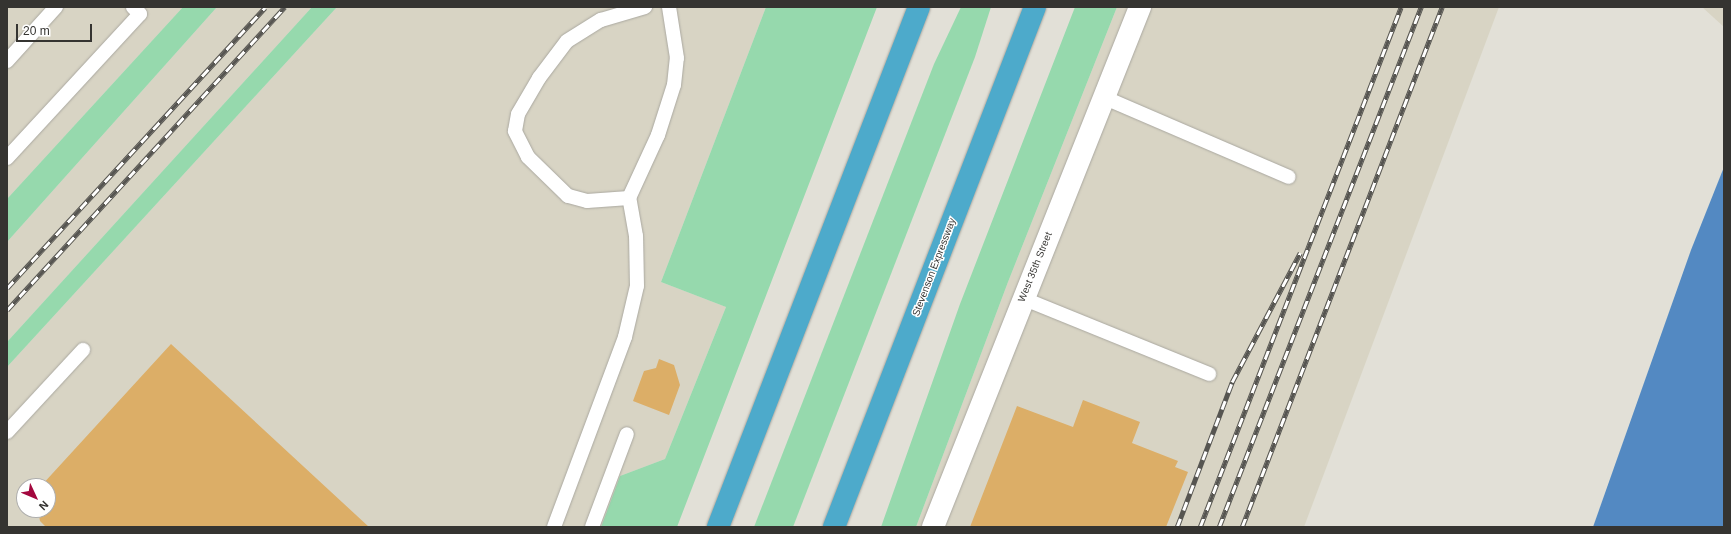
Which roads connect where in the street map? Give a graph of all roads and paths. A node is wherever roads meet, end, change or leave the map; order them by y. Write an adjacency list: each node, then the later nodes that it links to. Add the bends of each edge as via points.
1 (56, 7): 8 (lane)
2 (133, 7): 10 (lane, via 140,14)
3 (645, 7): 12 (lane, via 601,20 567,41 539,78 522,108 516,131 528,157 568,196 587,201)
4 (669, 7): 12 (lane, via 677,58 674,85 658,135)
5 (919, 7): 20 (highway)
6 (1035, 7): 21 (highway, Stevenson Expressway)
7 (1140, 7): 9 (street, West 35th Street)
8 (7, 62)
9 (1104, 98): 11 (lane); 13 (street, West 35th Street)
10 (7, 158)
11 (1288, 177)
12 (629, 198): 18 (lane, via 637,246 637,286 625,336)
13 (1022, 298): 15 (lane); 22 (street, West 35th Street)
14 (83, 350): 16 (lane)
15 (1209, 374)
16 (7, 432)
17 (627, 434): 19 (lane)
18 (554, 527)
19 (592, 527)
20 (718, 527)
21 (834, 527)
22 (932, 527)

